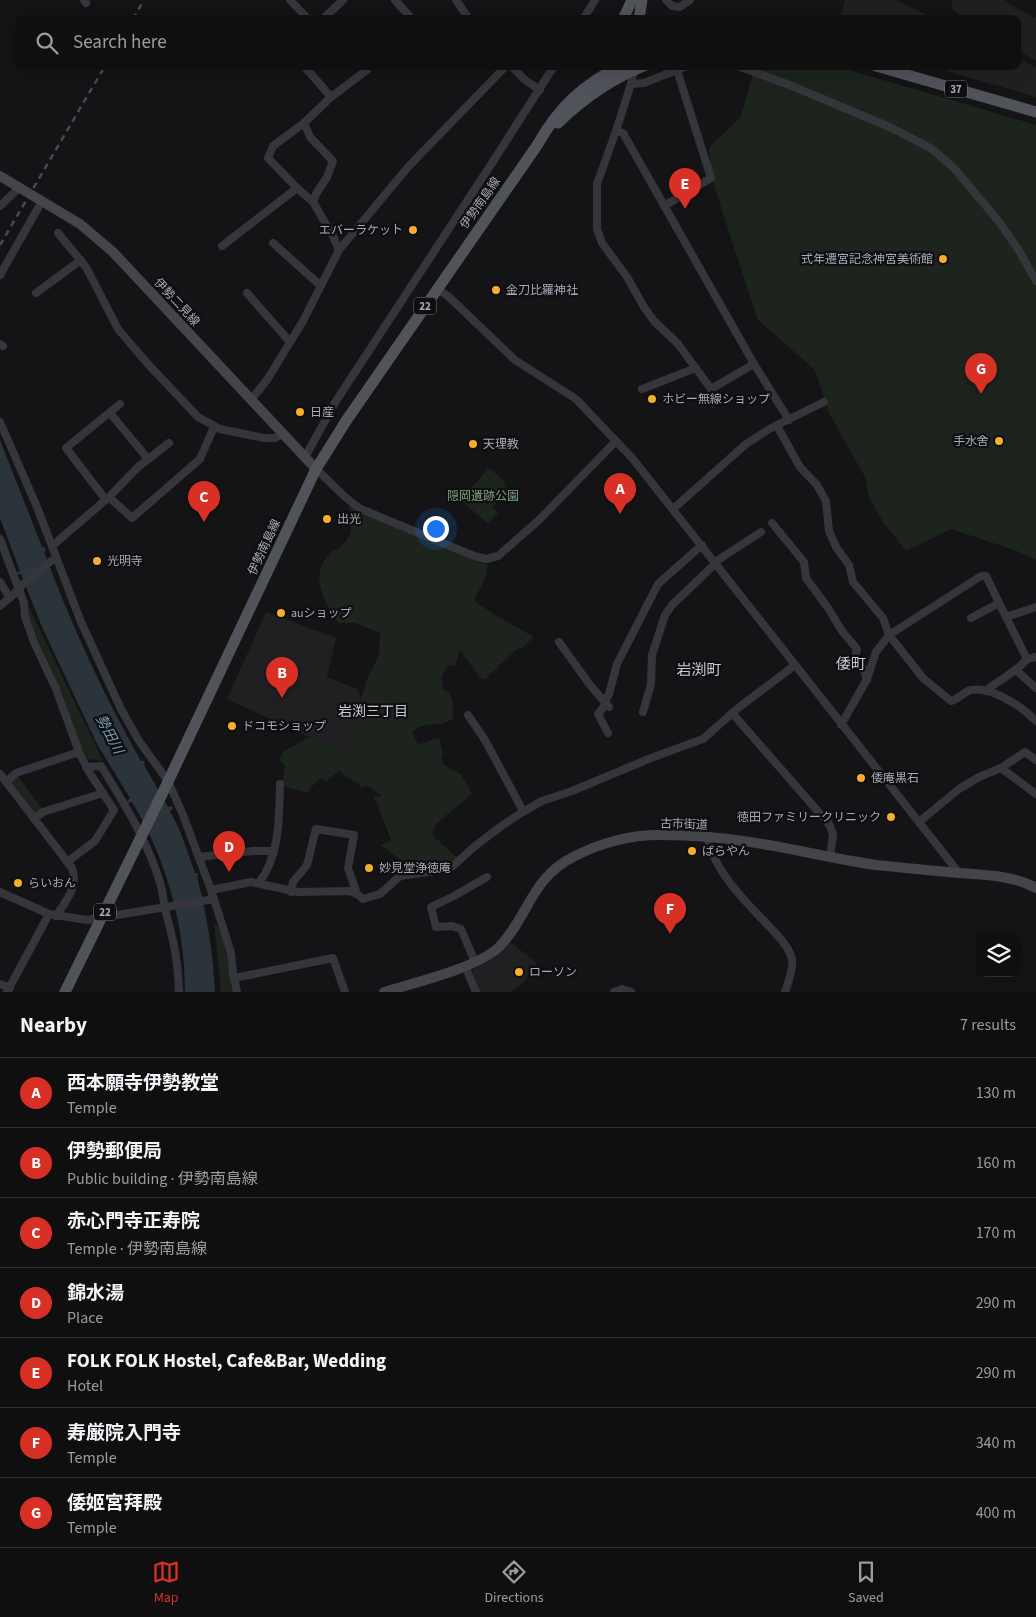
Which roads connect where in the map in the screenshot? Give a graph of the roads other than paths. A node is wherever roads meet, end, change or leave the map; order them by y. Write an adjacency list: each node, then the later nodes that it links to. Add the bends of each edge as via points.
1 (290, 0): 9 (street)
2 (343, 0): 10 (street)
3 (395, 0): 11 (street)
4 (456, 0): 12 (street)
5 (595, 0): 13 (street)
6 (666, 0): 7 (street, via 672,6 680,7)
7 (690, 0)
8 (637, 2): 14 (main road); 15 (main road); 16 (main road); 17 (main road)
9 (304, 15)
10 (327, 15)
11 (408, 15)
12 (466, 15)
13 (586, 15)
14 (626, 15)
15 (632, 15)
16 (639, 15)
17 (642, 15)
18 (307, 70): 33 (street)
19 (367, 70): 33 (street)
20 (502, 70): 48 (street, via 408,167)
21 (515, 70): 32 (street)
22 (552, 70): 32 (street)
23 (605, 70): 30 (main road)
24 (614, 70): 30 (main road, 伊勢南島線 / 22)
25 (634, 70): 37 (main road, 伊勢南島線 / 22, via 576,106)
26 (636, 70): 31 (street)
27 (677, 70): 31 (street, via 644,83); 44 (street, via 711,178)
28 (749, 70): 51 (street, via 892,128 932,149 954,168 1000,223)
29 (890, 70): 34 (main road, 37)
30 (598, 79): 37 (main road, 伊勢南島線 / 22, via 564,105)
31 (631, 84): 36 (street)
32 (540, 90): 71 (street, via 336,400)
33 (331, 97): 35 (street)
34 (1036, 112)
35 (304, 123): 40 (street, via 273,146 268,158); 42 (street, via 310,138 332,161)
36 (616, 131): 44 (street, via 623,133); 58 (street, via 598,178 597,229 602,243 644,307)
37 (538, 144): 53 (main road, 伊勢南島線 / 22)
38 (0, 176): 39 (street, 伊勢二見線)
39 (19, 188): 41 (street, 伊勢二見線); 43 (street)
40 (297, 188): 42 (street); 47 (street)
41 (42, 201): 50 (street); 60 (street, 伊勢二見線, via 80,224 113,252)
42 (313, 202): 48 (street)
43 (0, 206)
44 (664, 206): 57 (street)
45 (58, 233): 49 (street)
46 (273, 243): 52 (street)
47 (222, 246)
48 (339, 250): 52 (street)
49 (81, 260): 54 (street); 67 (street, via 118,329 182,401)
50 (0, 275)
51 (1036, 281)
52 (321, 286): 56 (street)
53 (437, 289): 69 (street, via 515,360 576,399); 73 (main road, 伊勢南島線 / 22, via 346,420)
54 (36, 293)
55 (247, 293): 56 (street)
56 (290, 342): 60 (street)
57 (754, 364): 58 (street, via 711,389); 64 (street)
58 (696, 368): 59 (street)
59 (642, 389)
60 (251, 400): 68 (street, 伊勢二見線)
61 (824, 402): 64 (street)
62 (120, 404): 63 (street)
63 (110, 413): 72 (street); 74 (street, via 66,448)
64 (790, 420): 66 (street)
65 (0, 422): 80 (street)
66 (777, 426): 75 (street, via 746,444); 91 (street, via 800,467 824,498 829,531 836,547 849,565 853,582 883,618)
67 (214, 427): 68 (street, via 264,438); 74 (street, via 200,459 132,518)
68 (283, 434): 71 (street, 伊勢二見線)
69 (616, 442): 73 (street, via 538,520 498,556 486,560 361,509); 75 (street, via 634,459)
70 (169, 443): 72 (street)
71 (305, 457): 73 (street, 伊勢二見線)
72 (148, 458): 74 (street)
73 (316, 470): 113 (main road, 伊勢南島線 / 22)
74 (108, 498): 80 (street)
75 (673, 509): 79 (street)
76 (772, 523): 97 (street, via 804,562 806,578 857,649 855,657)
77 (761, 532): 82 (street)
78 (0, 539): 84 (street)
79 (702, 545): 82 (street); 100 (street, via 658,584 617,664)
80 (52, 546): 81 (street)
81 (54, 559): 84 (street); 113 (street, via 121,709)
82 (715, 562): 95 (street); 101 (street, via 665,615 652,655 651,684)
83 (0, 582): 85 (street)
84 (21, 586): 85 (street); 107 (street, via 25,617)
85 (10, 598): 87 (street)
86 (999, 603): 89 (street); 90 (street); 91 (street, via 986,576 982,576)
87 (0, 606)
88 (1036, 606): 89 (street)
89 (1006, 617): 94 (street)
90 (971, 618)
91 (889, 635): 97 (street, via 876,652); 99 (street, via 923,678 951,701 965,692)
92 (559, 642): 100 (street)
93 (1036, 657): 94 (street)
94 (1027, 659): 96 (street)
95 (795, 665): 102 (street); 105 (street)
96 (1016, 670): 98 (street); 99 (street)
97 (867, 679): 105 (street)
98 (1036, 688)
99 (986, 691): 104 (street, via 1019,706)
100 (606, 704): 106 (street, via 598,714)
101 (643, 712)
102 (732, 713): 117 (street, via 703,738 542,801); 124 (street, via 829,824 832,834)
103 (468, 714): 117 (street)
104 (1036, 721)
105 (841, 725): 119 (street)
106 (608, 733)
107 (79, 752): 109 (street); 112 (street, via 16,772)
108 (1036, 760): 110 (street, via 1025,752)
109 (86, 767): 115 (street); 120 (street, via 101,766)
110 (1001, 768): 116 (street); 119 (street, via 959,789)
111 (0, 774): 112 (street)
112 (6, 782): 118 (street)
113 (166, 784): 120 (main road, 伊勢南島線 / 22); 123 (street, via 184,815)
114 (280, 784): 122 (street, via 279,825)
115 (103, 793): 118 (street, via 43,812); 125 (street, via 114,810 94,842)
116 (1036, 794)
117 (523, 812): 133 (street, via 453,866 400,876 380,894 365,900)
118 (34, 819): 125 (street)
119 (919, 822): 126 (street)
120 (142, 834): 135 (street); 137 (main road, 伊勢南島線 / 22)
121 (707, 837): 124 (street, 古市街道, via 747,841); 138 (street, 古市街道, via 634,837 599,845 575,856 543,879 508,935 493,952); 150 (street, via 711,854 740,896 776,933 789,952 792,965)
122 (274, 851): 123 (street); 128 (street)
123 (199, 857): 130 (street)
124 (830, 858): 126 (street, 古市街道)
125 (67, 862): 136 (street, via 74,873 73,889)
126 (959, 873): 129 (street, 古市街道, via 1007,878)
127 (487, 877): 138 (street, via 431,907 436,927 461,929)
128 (259, 883): 130 (street, via 241,883); 132 (street)
129 (1036, 888)
130 (211, 890): 134 (street)
131 (0, 892): 136 (street)
132 (291, 892): 133 (street, via 350,891); 133 (street, via 293,882 307,865 316,829 354,836 348,868)
133 (357, 894)
134 (211, 899): 135 (street); 139 (street, via 232,953)
135 (167, 908): 137 (street); 142 (street, via 176,952)
136 (53, 915): 137 (street, via 87,920); 141 (street)
137 (102, 918): 143 (main road, 伊勢南島線 / 22)
138 (470, 964): 146 (street, 古市街道); 147 (street)
139 (234, 978): 144 (street); 145 (street, via 333,958)
140 (0, 984): 141 (street)
141 (9, 990)
142 (179, 991)
143 (65, 992)
144 (237, 992)
145 (345, 992)
146 (384, 992)
147 (476, 992)
148 (614, 992): 149 (street, via 622,989)
149 (631, 992)
150 (784, 992)

